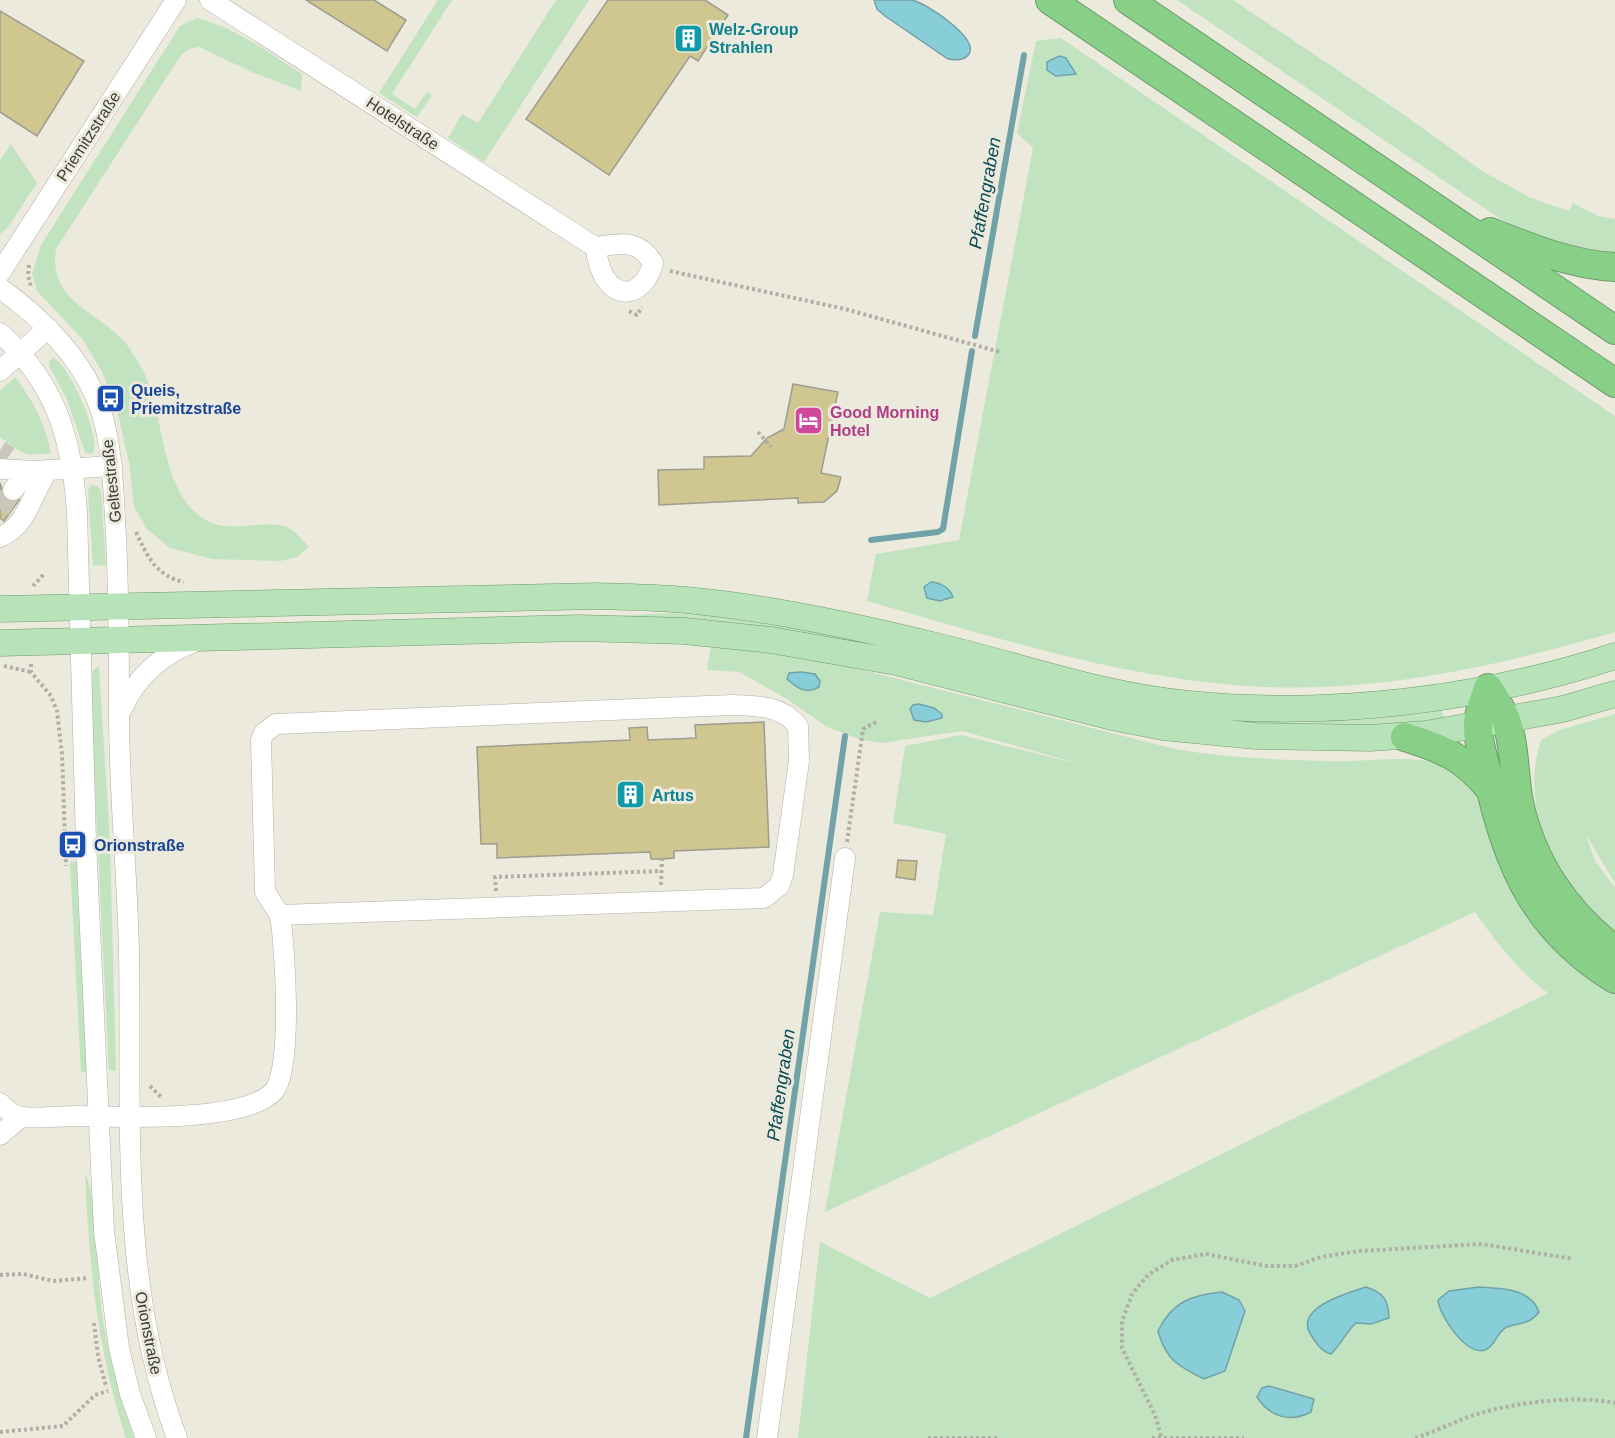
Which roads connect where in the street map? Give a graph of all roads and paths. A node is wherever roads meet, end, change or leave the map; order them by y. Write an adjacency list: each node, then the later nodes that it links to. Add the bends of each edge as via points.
1 (176, 0): 10 (street, Priemitzstraße)
2 (210, 0): 6 (street, Hotelstraße)
3 (1050, 0): 21 (highway)
4 (1128, 0): 5 (highway)
5 (1442, 213): 9 (highway, via 1532,248 1574,261); 16 (highway)
6 (595, 247): 8 (street, via 632,244 646,251); 8 (street, via 602,272 610,284 623,292 634,292 643,286)
7 (30, 259): 12 (path, via 28,275)
8 (653, 263): 18 (path, via 668,271 845,309)
9 (1615, 267)
10 (0, 273)
11 (0, 288): 15 (street, Geltestraße)
12 (35, 293)
13 (647, 300): 14 (path, via 637,315)
14 (628, 310)
15 (48, 328): 19 (street); 24 (street, Geltestraße, via 89,384 101,412)
16 (1615, 330)
17 (0, 333): 19 (street)
18 (1000, 352)
19 (21, 353): 20 (street); 26 (street, via 57,408)
20 (0, 371)
21 (1615, 383)
22 (758, 432): 23 (path)
23 (771, 447)
24 (112, 466): 26 (street); 32 (street, Geltestraße)
25 (22, 467): 26 (street); 27 (street, via 24,477); 29 (street, via 39,482 34,498 14,530)
26 (73, 468): 33 (street)
27 (6, 484)
28 (134, 523): 30 (path)
29 (0, 537)
30 (156, 569)
31 (45, 573): 34 (path, via 29,591)
32 (119, 606): 33 (main road); 37 (street, Geltestraße); 44 (main road, via 598,596 684,599 851,626 1105,691 1188,704 1285,710 1368,706)
33 (78, 607): 34 (main road); 38 (street, Orionstraße)
34 (30, 608): 35 (main road)
35 (0, 609)
36 (207, 637): 37 (main road); 46 (street, via 158,660 128,694); 50 (main road, via 580,628 684,631 771,640 896,662 1163,727 1256,736)
37 (120, 640): 38 (main road); 46 (street, Orionstraße)
38 (79, 641): 39 (main road); 65 (street, Orionstraße)
39 (30, 642): 40 (main road); 43 (path)
40 (0, 643)
41 (1615, 656): 44 (main road, via 1547,677)
42 (0, 666): 43 (path)
43 (31, 672): 55 (path, via 51,696 57,711 63,754)
44 (1488, 688): 47 (highway); 49 (highway)
45 (1615, 694): 47 (main road)
46 (119, 714): 66 (street, Orionstraße, via 129,952)
47 (1506, 721): 49 (main road); 59 (highway, via 1519,804 1543,869 1582,922)
48 (876, 722): 52 (path, via 863,729)
49 (1478, 727): 50 (main road); 51 (highway)
50 (1405, 737): 51 (highway, via 1466,762)
51 (1491, 790): 60 (highway, via 1523,886 1553,929 1585,961)
52 (845, 858): 81 (street)
53 (662, 859): 54 (path)
54 (661, 871): 56 (path); 57 (path, via 495,877)
55 (66, 877)
56 (661, 901): 57 (street); 58 (street, via 764,898 779,886 799,761 798,726 786,713 732,705 276,724 261,740 265,892)
57 (496, 907): 58 (street)
58 (280, 915): 66 (street, via 284,940 285,1061 275,1089 249,1107)
59 (1615, 950)
60 (1615, 979)
61 (146, 1080): 62 (path, via 157,1095)
62 (167, 1100)
63 (0, 1103): 64 (street)
64 (21, 1117): 65 (street); 67 (street)
65 (101, 1117): 66 (street); 79 (street, Orionstraße, via 104,1231 113,1306 130,1394)
66 (130, 1118): 80 (street, Orionstraße, via 135,1253 148,1344)
67 (0, 1135)
68 (1573, 1259): 78 (path, via 1482,1244 1359,1251 1295,1266 1267,1266 1206,1254 1172,1260 1148,1275 1132,1294 1122,1321 1122,1348 1155,1415)
69 (88, 1270): 71 (path)
70 (0, 1275): 71 (path, via 23,1274 53,1281)
71 (89, 1278): 72 (path)
72 (91, 1289)
73 (93, 1312): 74 (path, via 98,1356)
74 (108, 1391): 75 (path); 77 (path, via 94,1395 63,1426)
75 (109, 1397)
76 (1615, 1403): 86 (path, via 1594,1399 1535,1403 1491,1411)
77 (0, 1432)
78 (1161, 1436): 84 (path); 85 (path)
79 (146, 1438)
80 (177, 1438)
81 (767, 1438)
82 (928, 1438): 83 (path)
83 (1000, 1438)
84 (1152, 1438)
85 (1244, 1438)
86 (1415, 1438)

